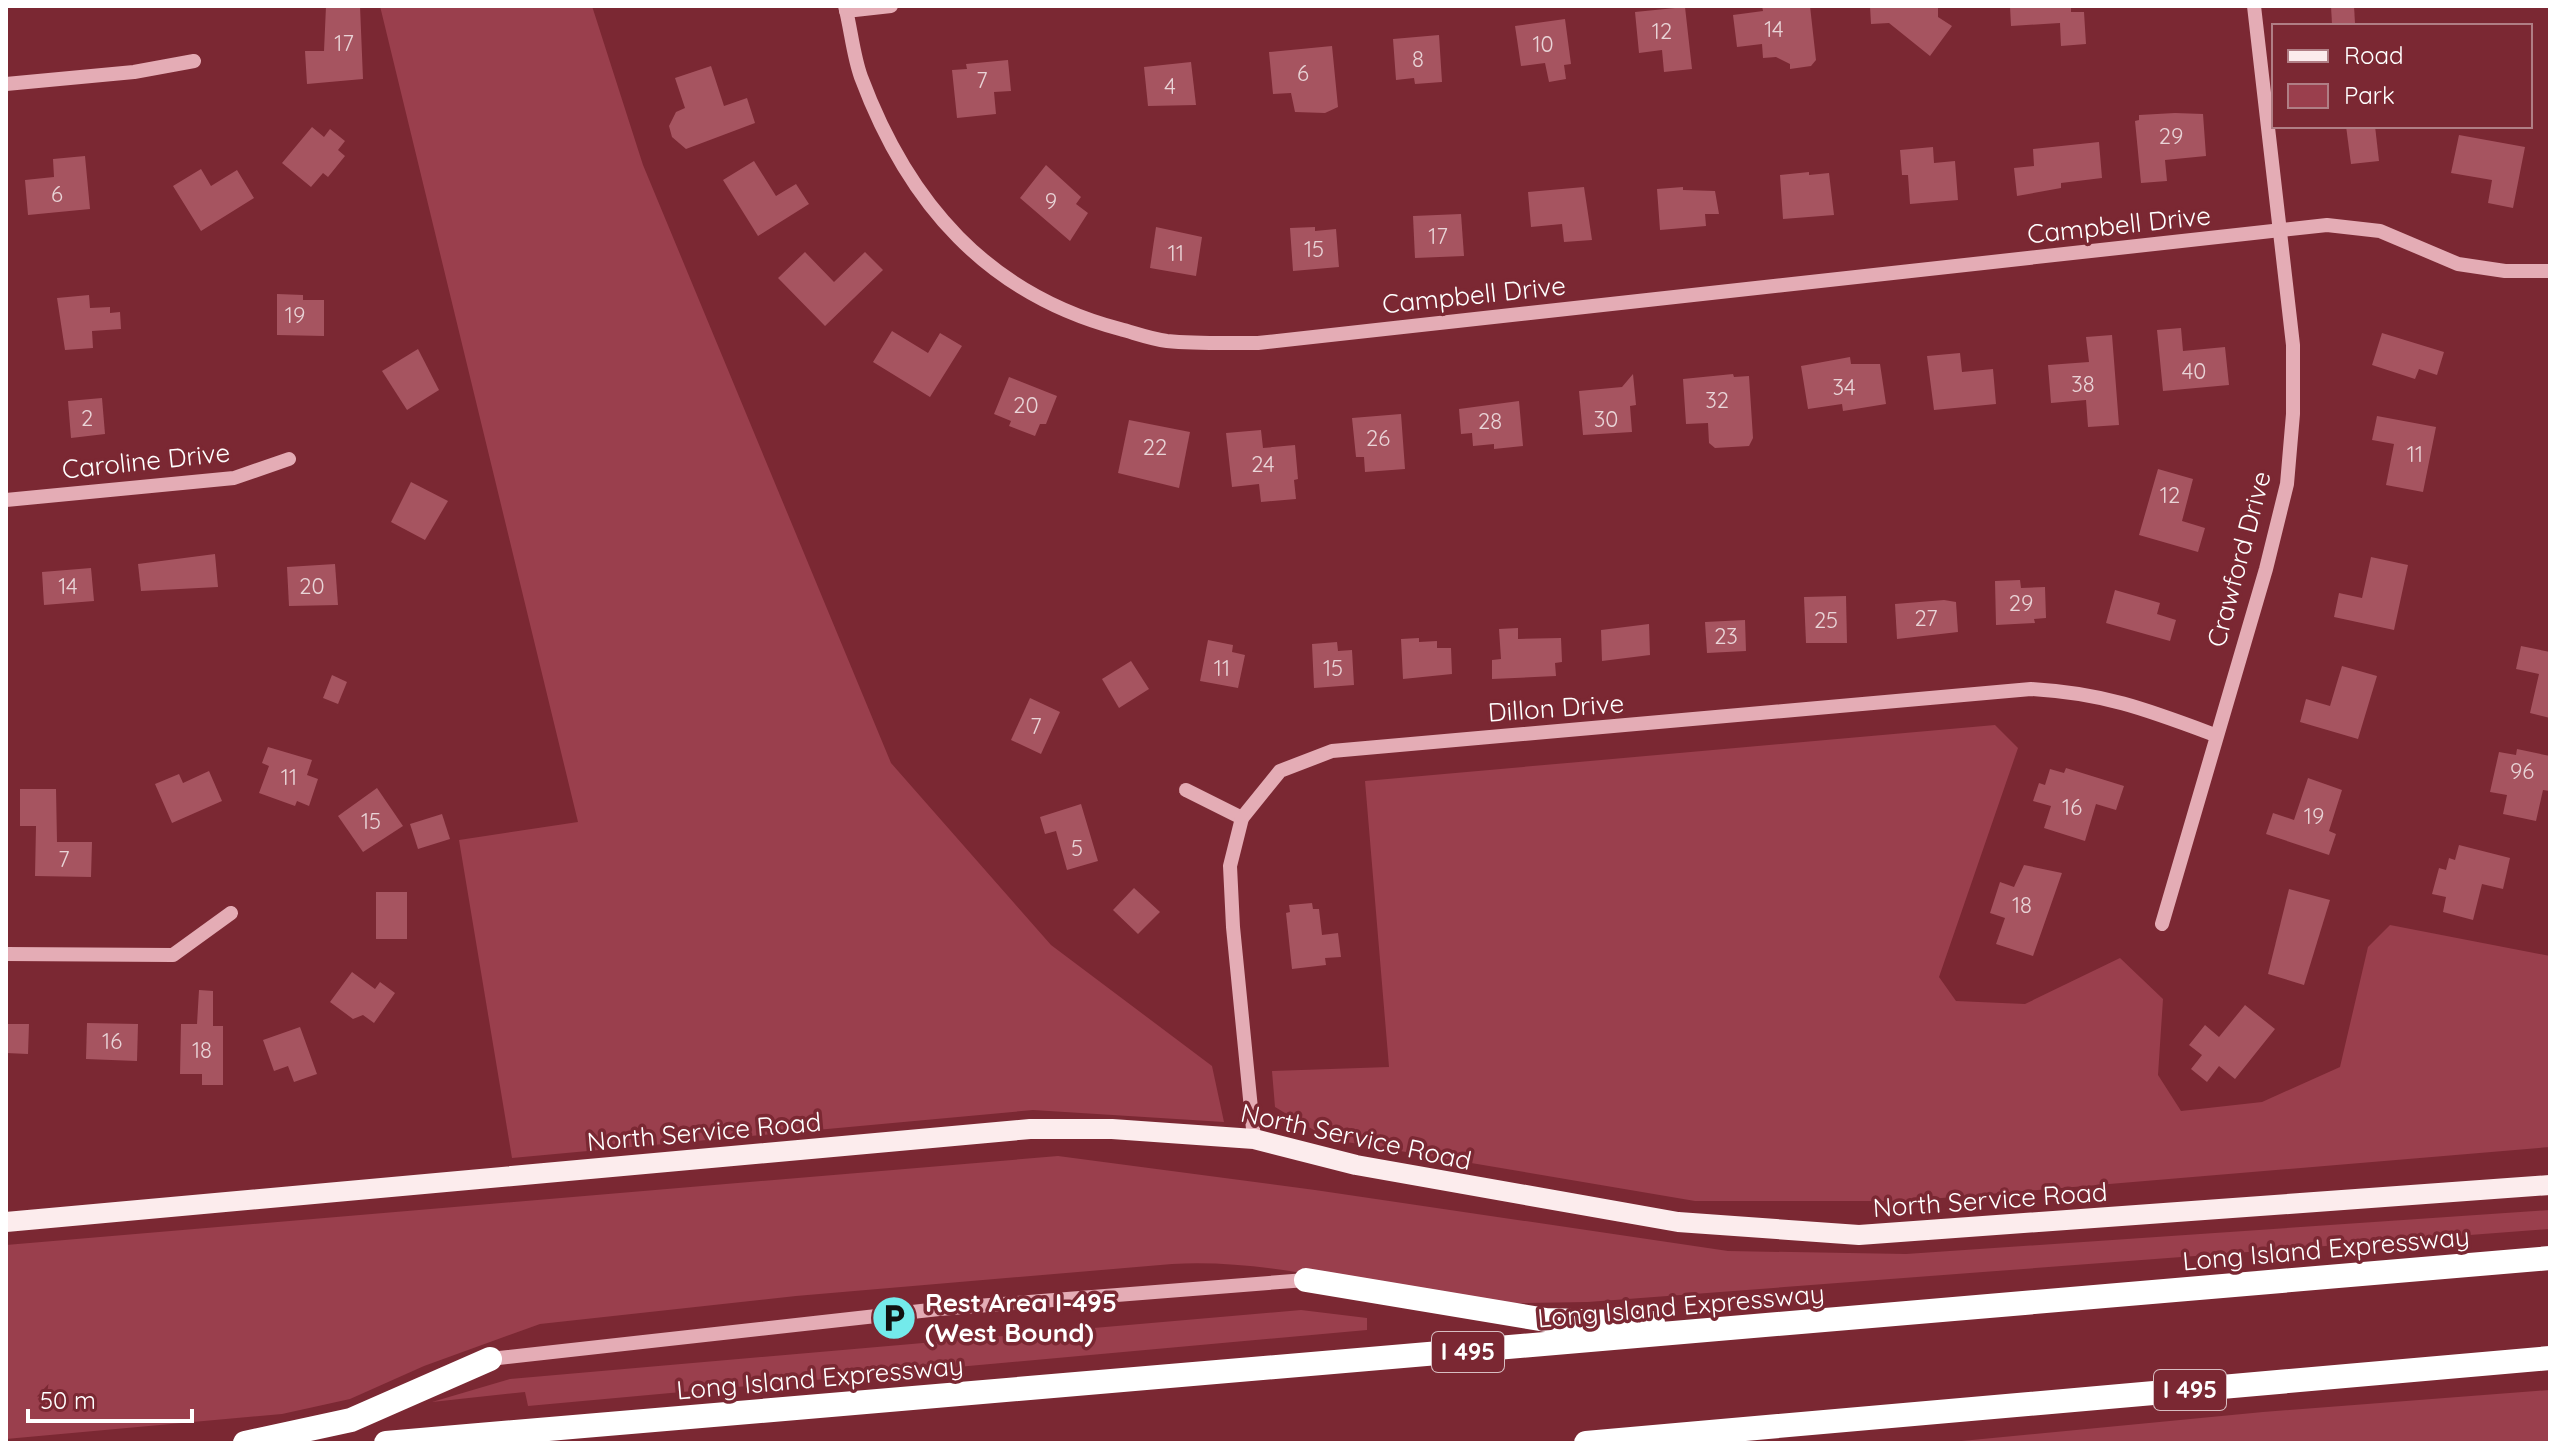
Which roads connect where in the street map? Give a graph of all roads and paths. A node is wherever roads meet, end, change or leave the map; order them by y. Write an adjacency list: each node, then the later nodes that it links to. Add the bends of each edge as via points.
1 (891, 6): 3 (street)
2 (2254, 6): 6 (street, Crawford Drive)
3 (846, 8): 6 (street, Campbell Drive, via 860,75 890,143 922,197 964,246 1015,285 1075,317 1166,341 1258,343)
4 (194, 61): 5 (street)
5 (6, 84)
6 (2283, 232): 7 (street, Campbell Drive, via 2327,225 2380,231 2458,264); 10 (street, Crawford Drive, via 2293,345 2287,484)
7 (2550, 271)
8 (289, 459): 9 (street, Caroline Drive, via 234,478)
9 (6, 500)
10 (2215, 735): 12 (street, Dillon Drive, via 2082,691 2031,689 1332,751 1280,771); 14 (street, Crawford Drive)
11 (1186, 790): 12 (street)
12 (1242, 818): 16 (street, Dillon Drive, via 1230,866)
13 (231, 913): 15 (street, via 173,955)
14 (2162, 924)
15 (6, 954)
16 (1254, 1139): 17 (main road, North Service Road, via 1356,1165 1663,1220 1859,1235); 18 (main road, North Service Road, via 1030,1129)
17 (2550, 1185)
18 (6, 1222)
19 (2550, 1258): 21 (highway, Long Island Expressway / I 495)
20 (1306, 1280): 21 (highway, via 1546,1320); 23 (street, via 939,1309)
21 (1771, 1327): 25 (highway, Long Island Expressway / I 495)
22 (2550, 1358): 26 (highway, I 495)
23 (490, 1359): 24 (highway, via 351,1420)
24 (245, 1443)
25 (386, 1443)
26 (1586, 1443)

